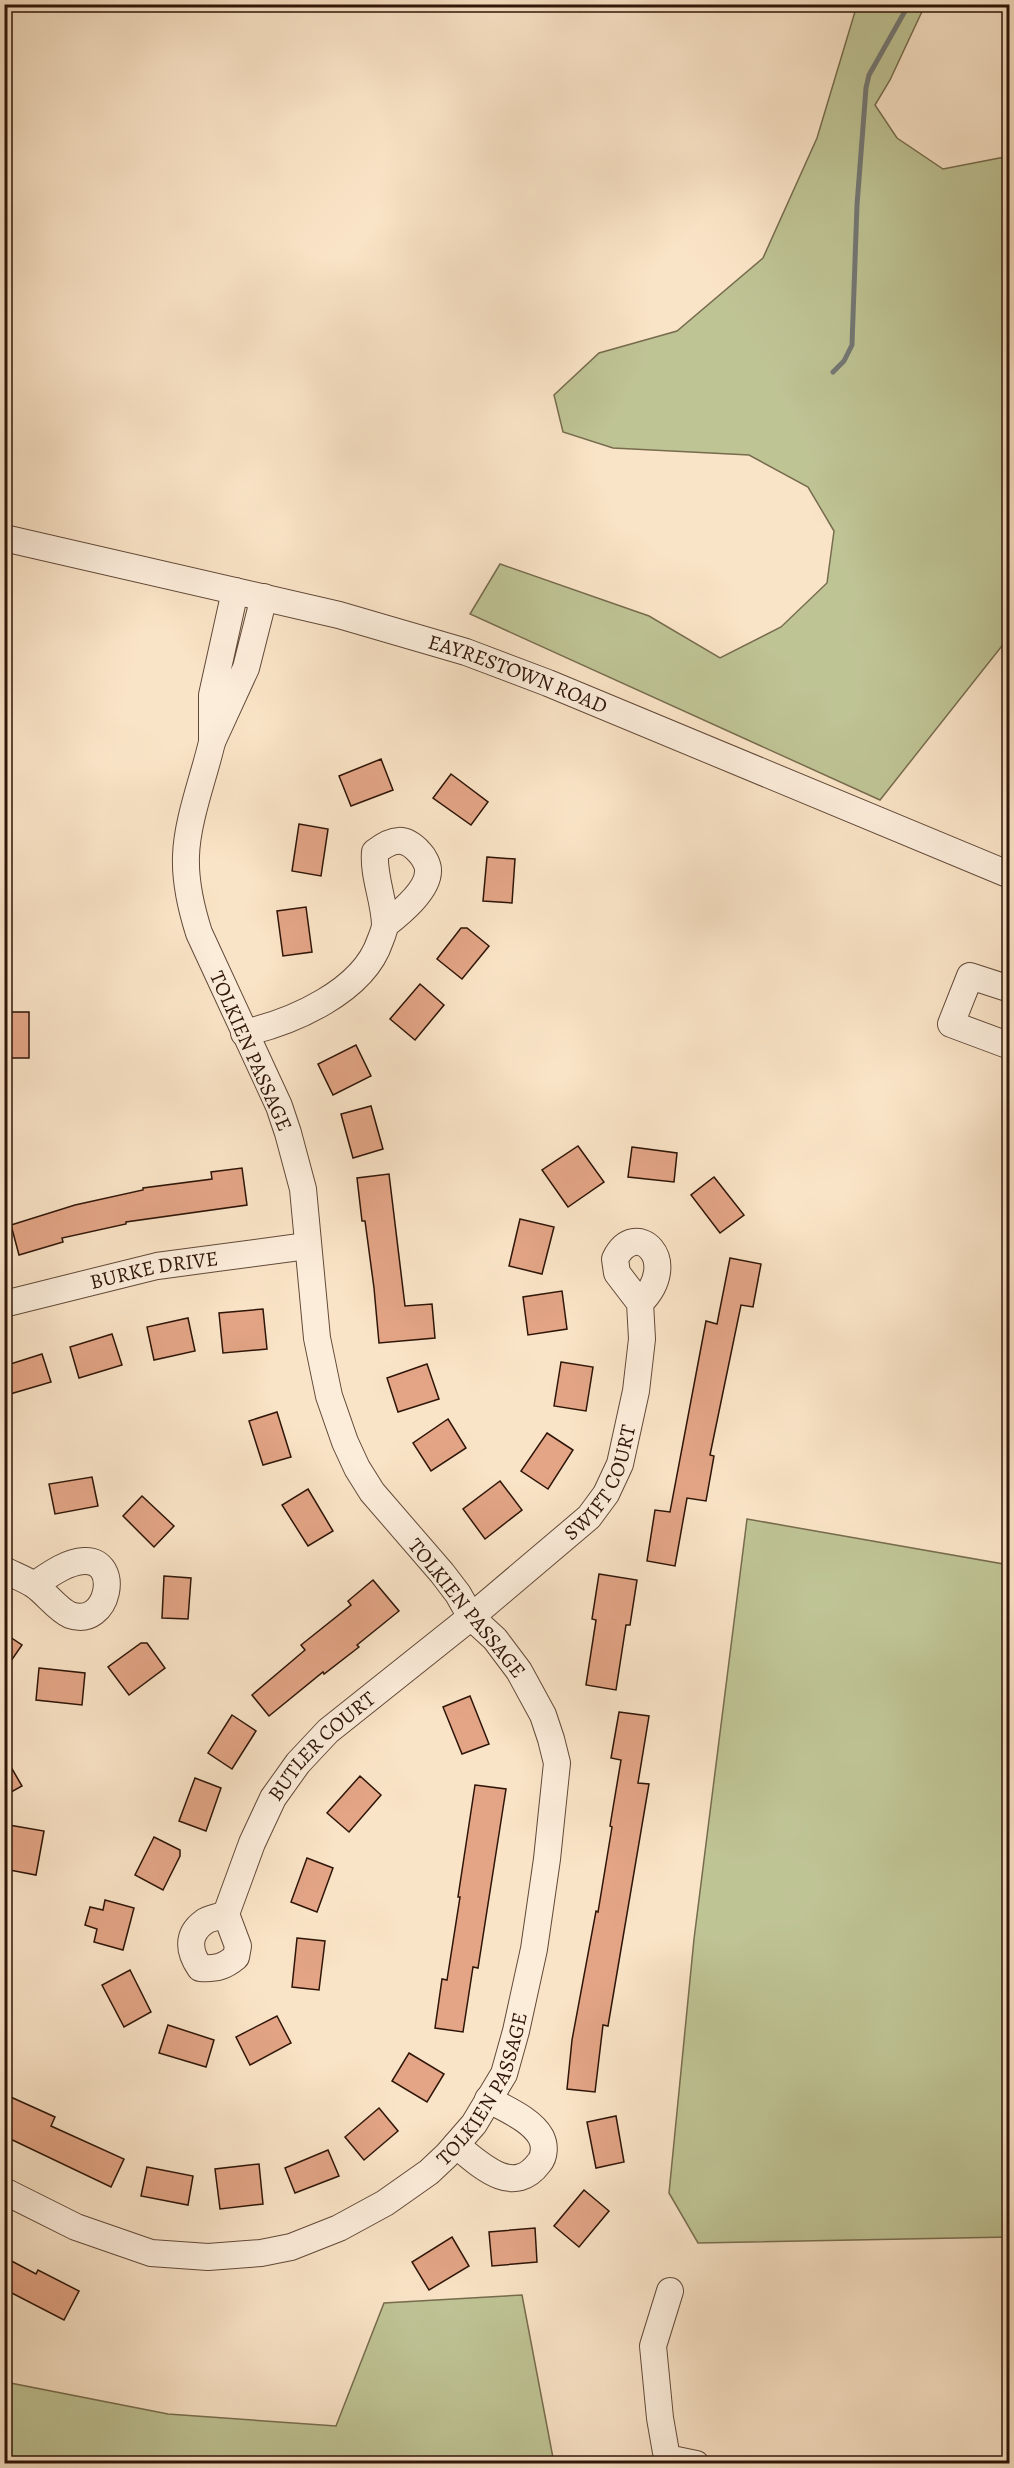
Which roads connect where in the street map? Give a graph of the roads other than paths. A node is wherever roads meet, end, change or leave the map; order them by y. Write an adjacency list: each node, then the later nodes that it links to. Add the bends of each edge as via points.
1 (4, 538): 2 (street, EAYRESTOWN ROAD)
2 (235, 591): 3 (street, EAYRESTOWN ROAD); 4 (street, TOLKIEN PASSAGE, via 212,695)
3 (264, 597): 4 (street, TOLKIEN PASSAGE, via 246,668); 5 (street, EAYRESTOWN ROAD, via 382,626 507,667)
4 (212, 742): 8 (street, TOLKIEN PASSAGE, via 190,825 187,880 199,933)
5 (1010, 875)
6 (386, 926): 8 (street, via 377,951 356,977 326,1002 267,1028)
7 (1009, 988): 9 (street, via 970,976 951,1024)
8 (244, 1033): 10 (street, TOLKIEN PASSAGE, via 288,1133 303,1190)
9 (1010, 1046)
10 (307, 1246): 12 (street, BURKE DRIVE, via 157,1266); 15 (street, TOLKIEN PASSAGE, via 323,1367 345,1442 372,1492 458,1593)
11 (640, 1303): 15 (street, SWIFT COURT, via 642,1339 636,1390 620,1464 606,1494 589,1517)
12 (4, 1304)
13 (4, 1570): 14 (street)
14 (34, 1585)
15 (471, 1617): 16 (street, BUTLER COURT, via 334,1725 297,1762 273,1798); 17 (street, TOLKIEN PASSAGE, via 495,1639 532,1693 549,1731 557,1763 528,1977 504,2074)
16 (226, 1914)
17 (488, 2099): 18 (street, TOLKIEN PASSAGE); 18 (street, via 535,2129 544,2148 542,2160 524,2175 504,2177 490,2173)
18 (456, 2145): 19 (street, TOLKIEN PASSAGE, via 429,2172 355,2220 291,2247 235,2256 151,2253 76,2227)
19 (4, 2191)
20 (670, 2291): 21 (street, via 653,2346 660,2418 667,2458)
21 (696, 2463)

